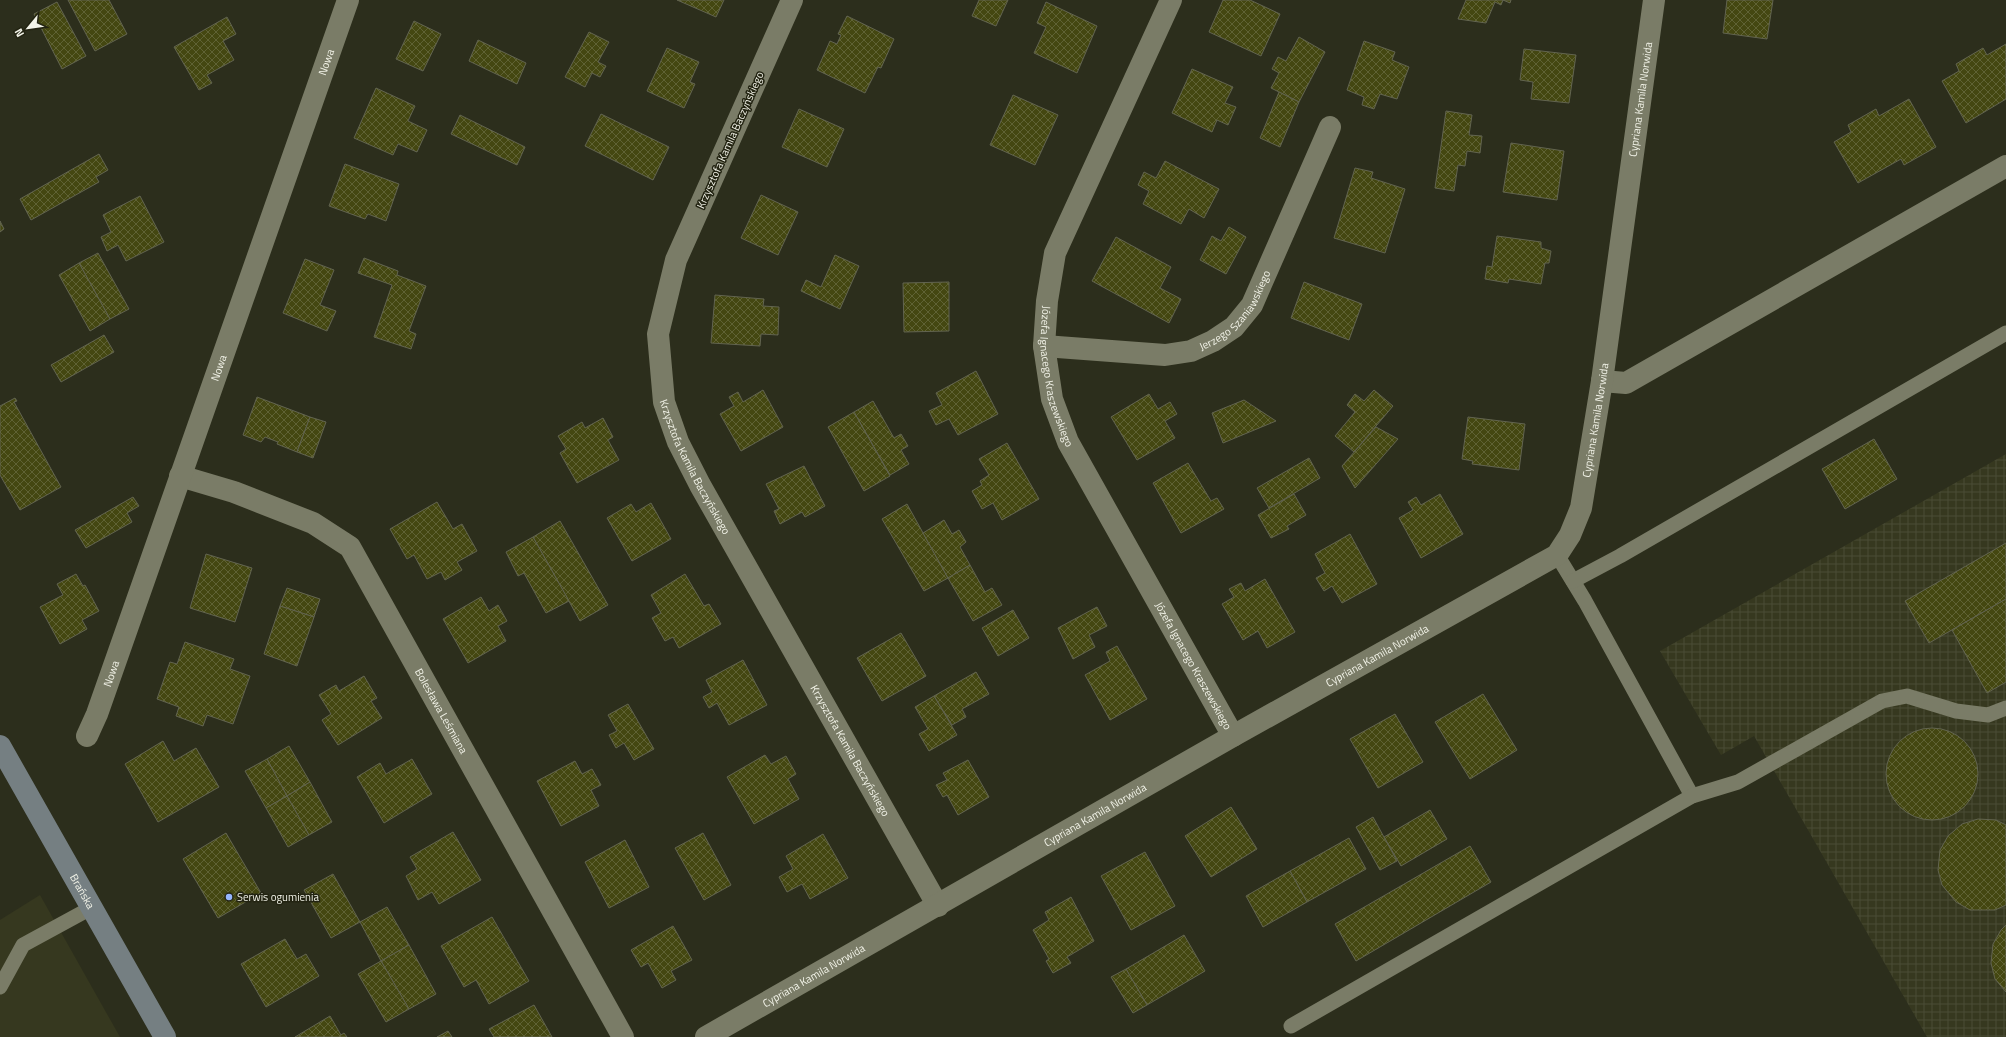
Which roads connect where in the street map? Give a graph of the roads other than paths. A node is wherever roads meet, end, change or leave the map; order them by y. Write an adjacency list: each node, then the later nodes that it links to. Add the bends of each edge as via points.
1 (348, 0): 10 (street, Nowa)
2 (792, 0): 18 (street, Krzysztofa Kamila Baczyńskiego, via 676,260 658,334 664,402 678,442 700,485)
3 (1171, 0): 8 (street, Józefa Ignacego Kraszewskiego, via 1055,253 1047,301)
4 (1654, 0): 9 (street, Cypriana Kamila Norwida)
5 (1330, 127): 8 (street, Jerzego Szaniawskiego, via 1252,305 1234,327 1191,351 1165,355)
6 (2006, 166): 9 (street, via 1626,383)
7 (2006, 333): 12 (lane)
8 (1044, 346): 15 (street, Józefa Ignacego Kraszewskiego, via 1052,399 1068,442)
9 (1602, 381): 11 (street, Cypriana Kamila Norwida, via 1581,508 1570,535)
10 (180, 476): 14 (street, Nowa, via 97,714); 23 (street, Bolesława Leśmiana, via 234,492 313,523 350,547)
11 (1557, 555): 12 (lane); 15 (street, Cypriana Kamila Norwida)
12 (1573, 581): 17 (lane)
13 (2006, 708): 17 (lane, via 1988,715 1956,711 1907,696 1882,701 1738,782)
14 (87, 736)
15 (1233, 736): 18 (street, Cypriana Kamila Norwida)
16 (0, 746): 19 (street, Brańska)
17 (1692, 796): 21 (lane)
18 (938, 906): 24 (street, Cypriana Kamila Norwida)
19 (91, 908): 20 (lane, via 23,945); 22 (street, Brańska)
20 (0, 987)
21 (1291, 1026)
22 (165, 1037)
23 (623, 1037)
24 (706, 1037)

